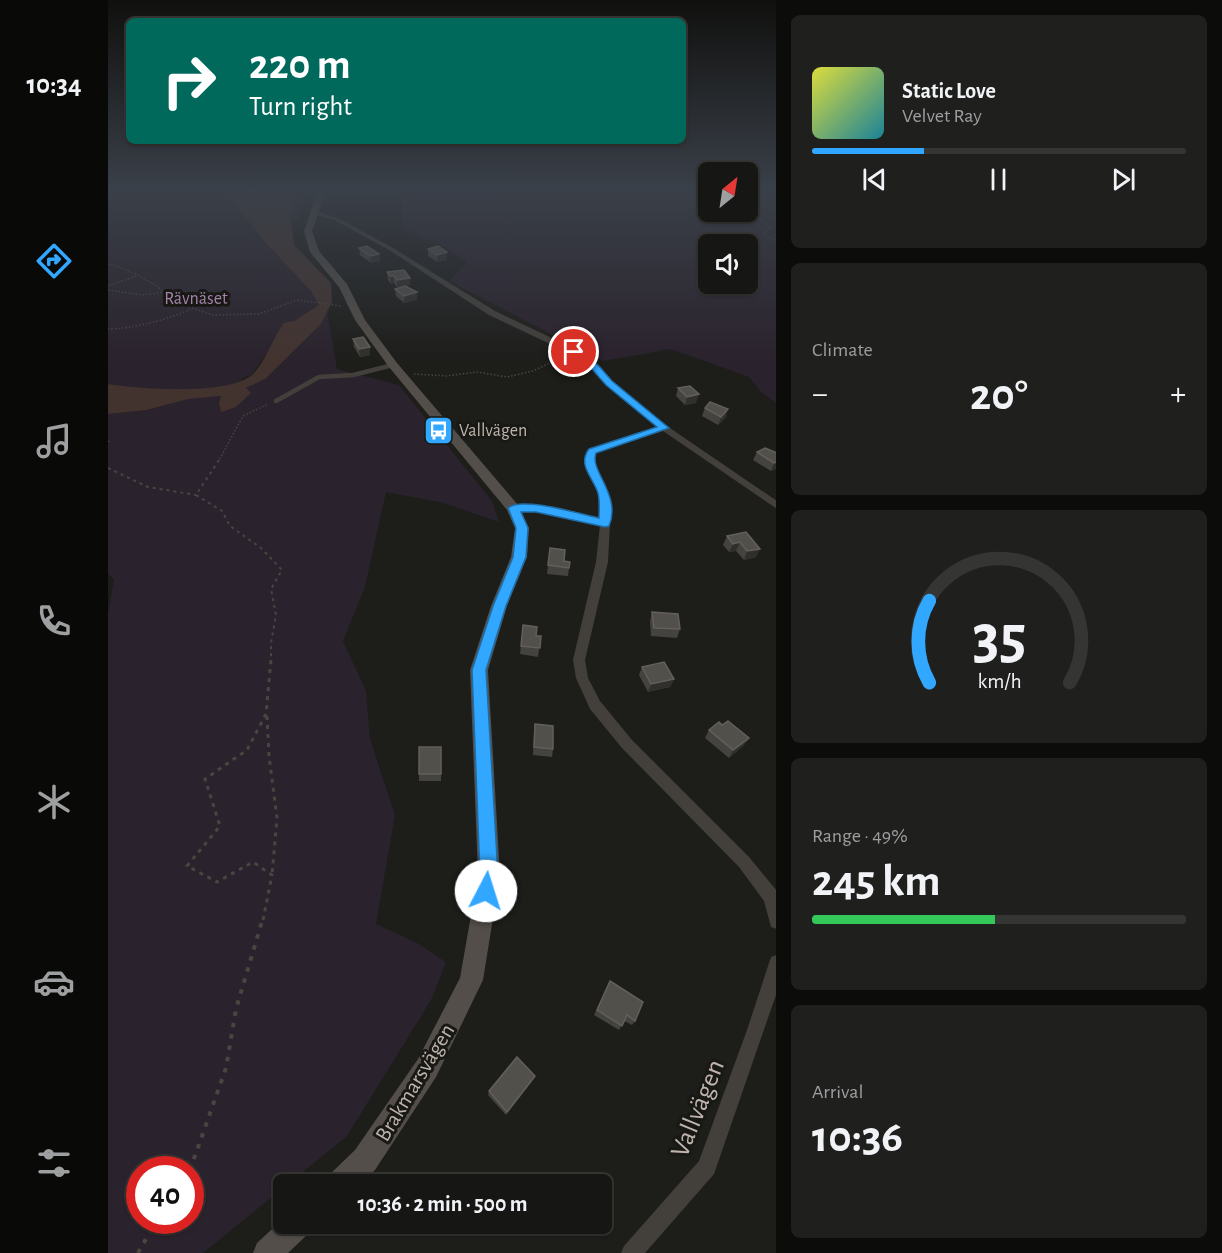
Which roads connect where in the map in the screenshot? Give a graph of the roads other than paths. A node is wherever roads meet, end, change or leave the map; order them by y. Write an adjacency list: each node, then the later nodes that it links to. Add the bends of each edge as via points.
1 (313, 246): 3 (street, Brakmarsvägen, via 345,286 360,321)
2 (386, 246): 5 (street, via 492,313 574,352)
3 (397, 370): 4 (lane, via 319,376); 7 (street, Brakmarsvägen)
4 (276, 400)
5 (664, 428): 6 (street); 8 (street, via 593,451 589,456 589,466 605,497)
6 (776, 505)
7 (513, 508): 8 (street, via 536,508); 11 (street, Brakmarsvägen, via 522,528 519,557 479,670 489,875 471,980 428,1068 365,1160)
8 (605, 524): 9 (street, via 602,562 579,660 582,678 595,705 627,744 744,862 771,897)
9 (776, 917)
10 (776, 966): 14 (street, Vallvägen, via 707,1167)
11 (350, 1174)
12 (287, 1234): 13 (street)
13 (267, 1253)
14 (631, 1253)

